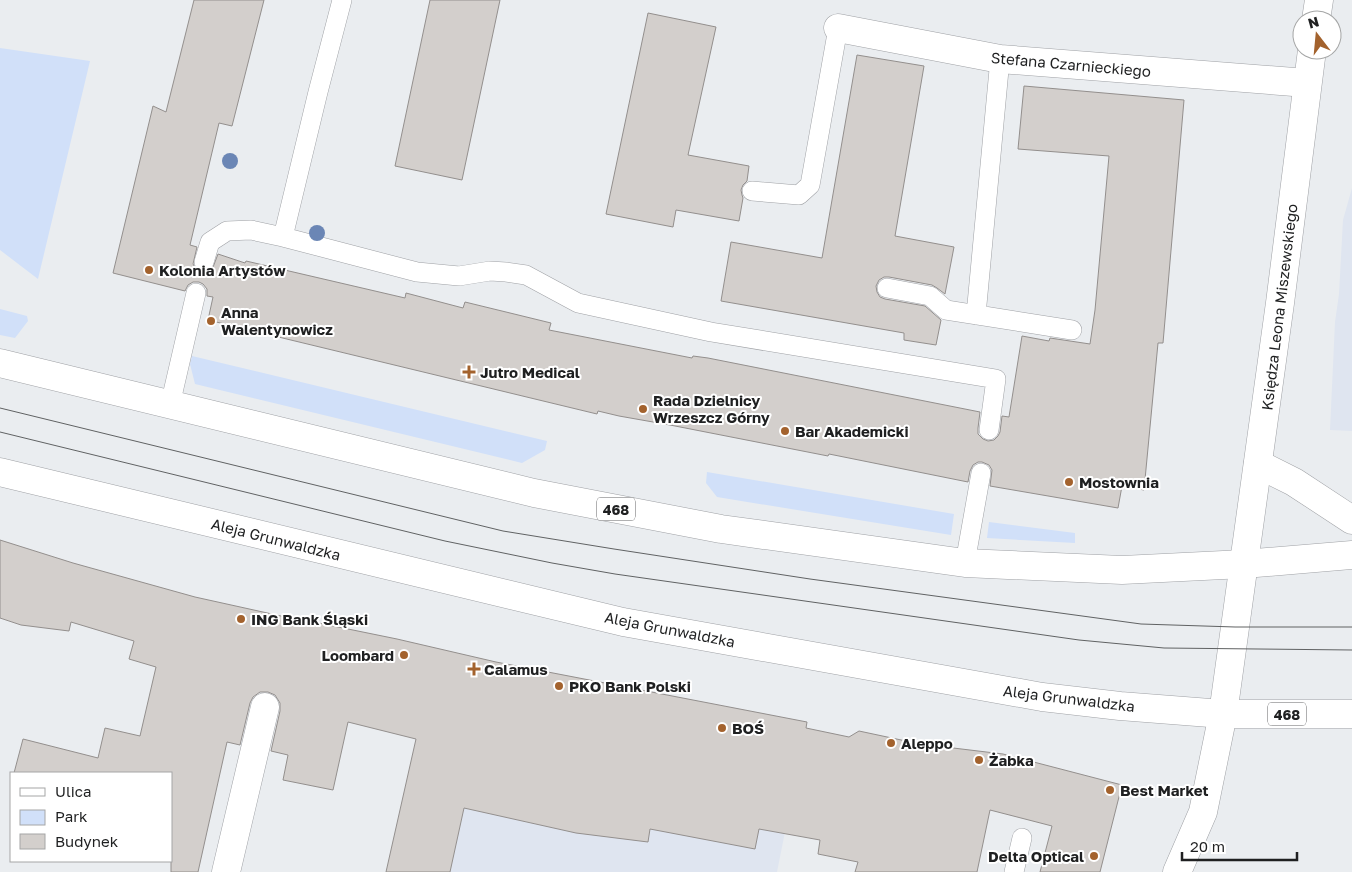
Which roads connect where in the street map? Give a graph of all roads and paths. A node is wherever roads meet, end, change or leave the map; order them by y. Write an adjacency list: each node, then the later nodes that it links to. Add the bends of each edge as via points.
1 (342, 0): 7 (lane)
2 (838, 28): 3 (main road, Stefana Czarnieckiego); 6 (lane, via 810,185 800,195)
3 (1000, 59): 5 (main road, Stefana Czarnieckiego); 11 (lane)
4 (1310, 60): 5 (main road, Księdza Leona Miszewskiego)
5 (1307, 83): 16 (main road, Księdza Leona Miszewskiego)
6 (752, 191)
7 (283, 237): 8 (lane, via 251,230 227,231 210,242); 15 (lane, via 417,272 459,276 490,271 526,276 578,303 711,332 996,379)
8 (204, 262)
9 (887, 288): 11 (lane, via 930,296 946,310)
10 (196, 293): 14 (lane)
11 (976, 315): 12 (lane)
12 (1072, 330)
13 (0, 363): 14 (main road, 468)
14 (170, 405): 21 (main road, 468, via 534,493 721,529)
15 (989, 430)
16 (1258, 464): 19 (main road, via 1294,482); 22 (main road, Księdza Leona Miszewskiego)
17 (0, 472): 24 (main road, Aleja Grunwaldzka / 468, via 623,622 1042,696)
18 (981, 473): 21 (lane)
19 (1352, 520)
20 (1352, 556): 22 (main road, 468)
21 (965, 564): 22 (main road, 468, via 1122,570)
22 (1244, 564): 24 (main road, Księdza Leona Miszewskiego)
23 (265, 707): 27 (main road)
24 (1223, 714): 25 (main road, Aleja Grunwaldzka / 468); 29 (main road, Księdza Leona Miszewskiego, via 1203,812)
25 (1352, 714)
26 (1022, 838): 28 (lane)
27 (226, 872)
28 (1014, 872)
29 (1176, 872)

